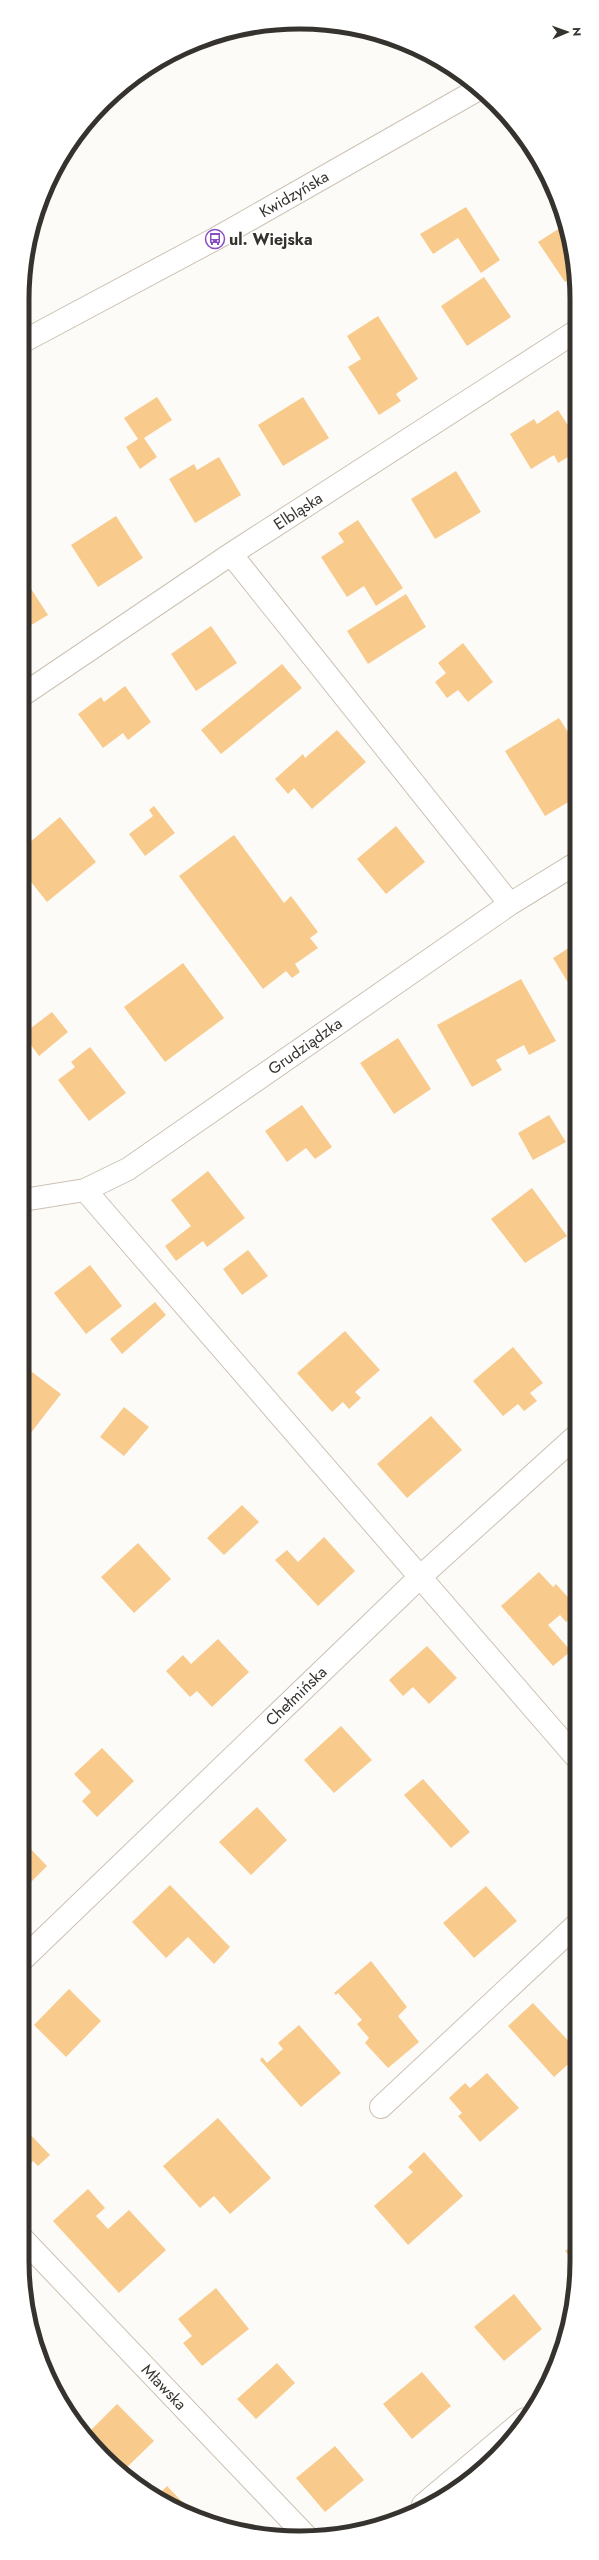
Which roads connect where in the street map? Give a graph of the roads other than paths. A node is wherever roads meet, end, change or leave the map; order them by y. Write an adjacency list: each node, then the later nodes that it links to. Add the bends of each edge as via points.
1 (473, 92): 3 (street, Kwidzyńska, via 215,239)
2 (570, 335): 4 (street, Elbląska)
3 (29, 338)
4 (230, 554): 5 (street, Elbląska); 7 (street)
5 (29, 691)
6 (570, 867): 7 (street, Grudziądzka)
7 (510, 904): 8 (street, Grudziądzka, via 128,1169)
8 (85, 1190): 9 (street, Grudziądzka); 11 (street)
9 (29, 1199)
10 (570, 1442): 11 (street, Chełmińska)
11 (420, 1577): 12 (street); 14 (street, Chełmińska)
12 (570, 1750)
13 (570, 1931): 15 (street)
14 (29, 1953)
15 (380, 2108)
16 (29, 2245): 19 (street, Mławska)
17 (505, 2437): 18 (street)
18 (435, 2495)
19 (301, 2531)

